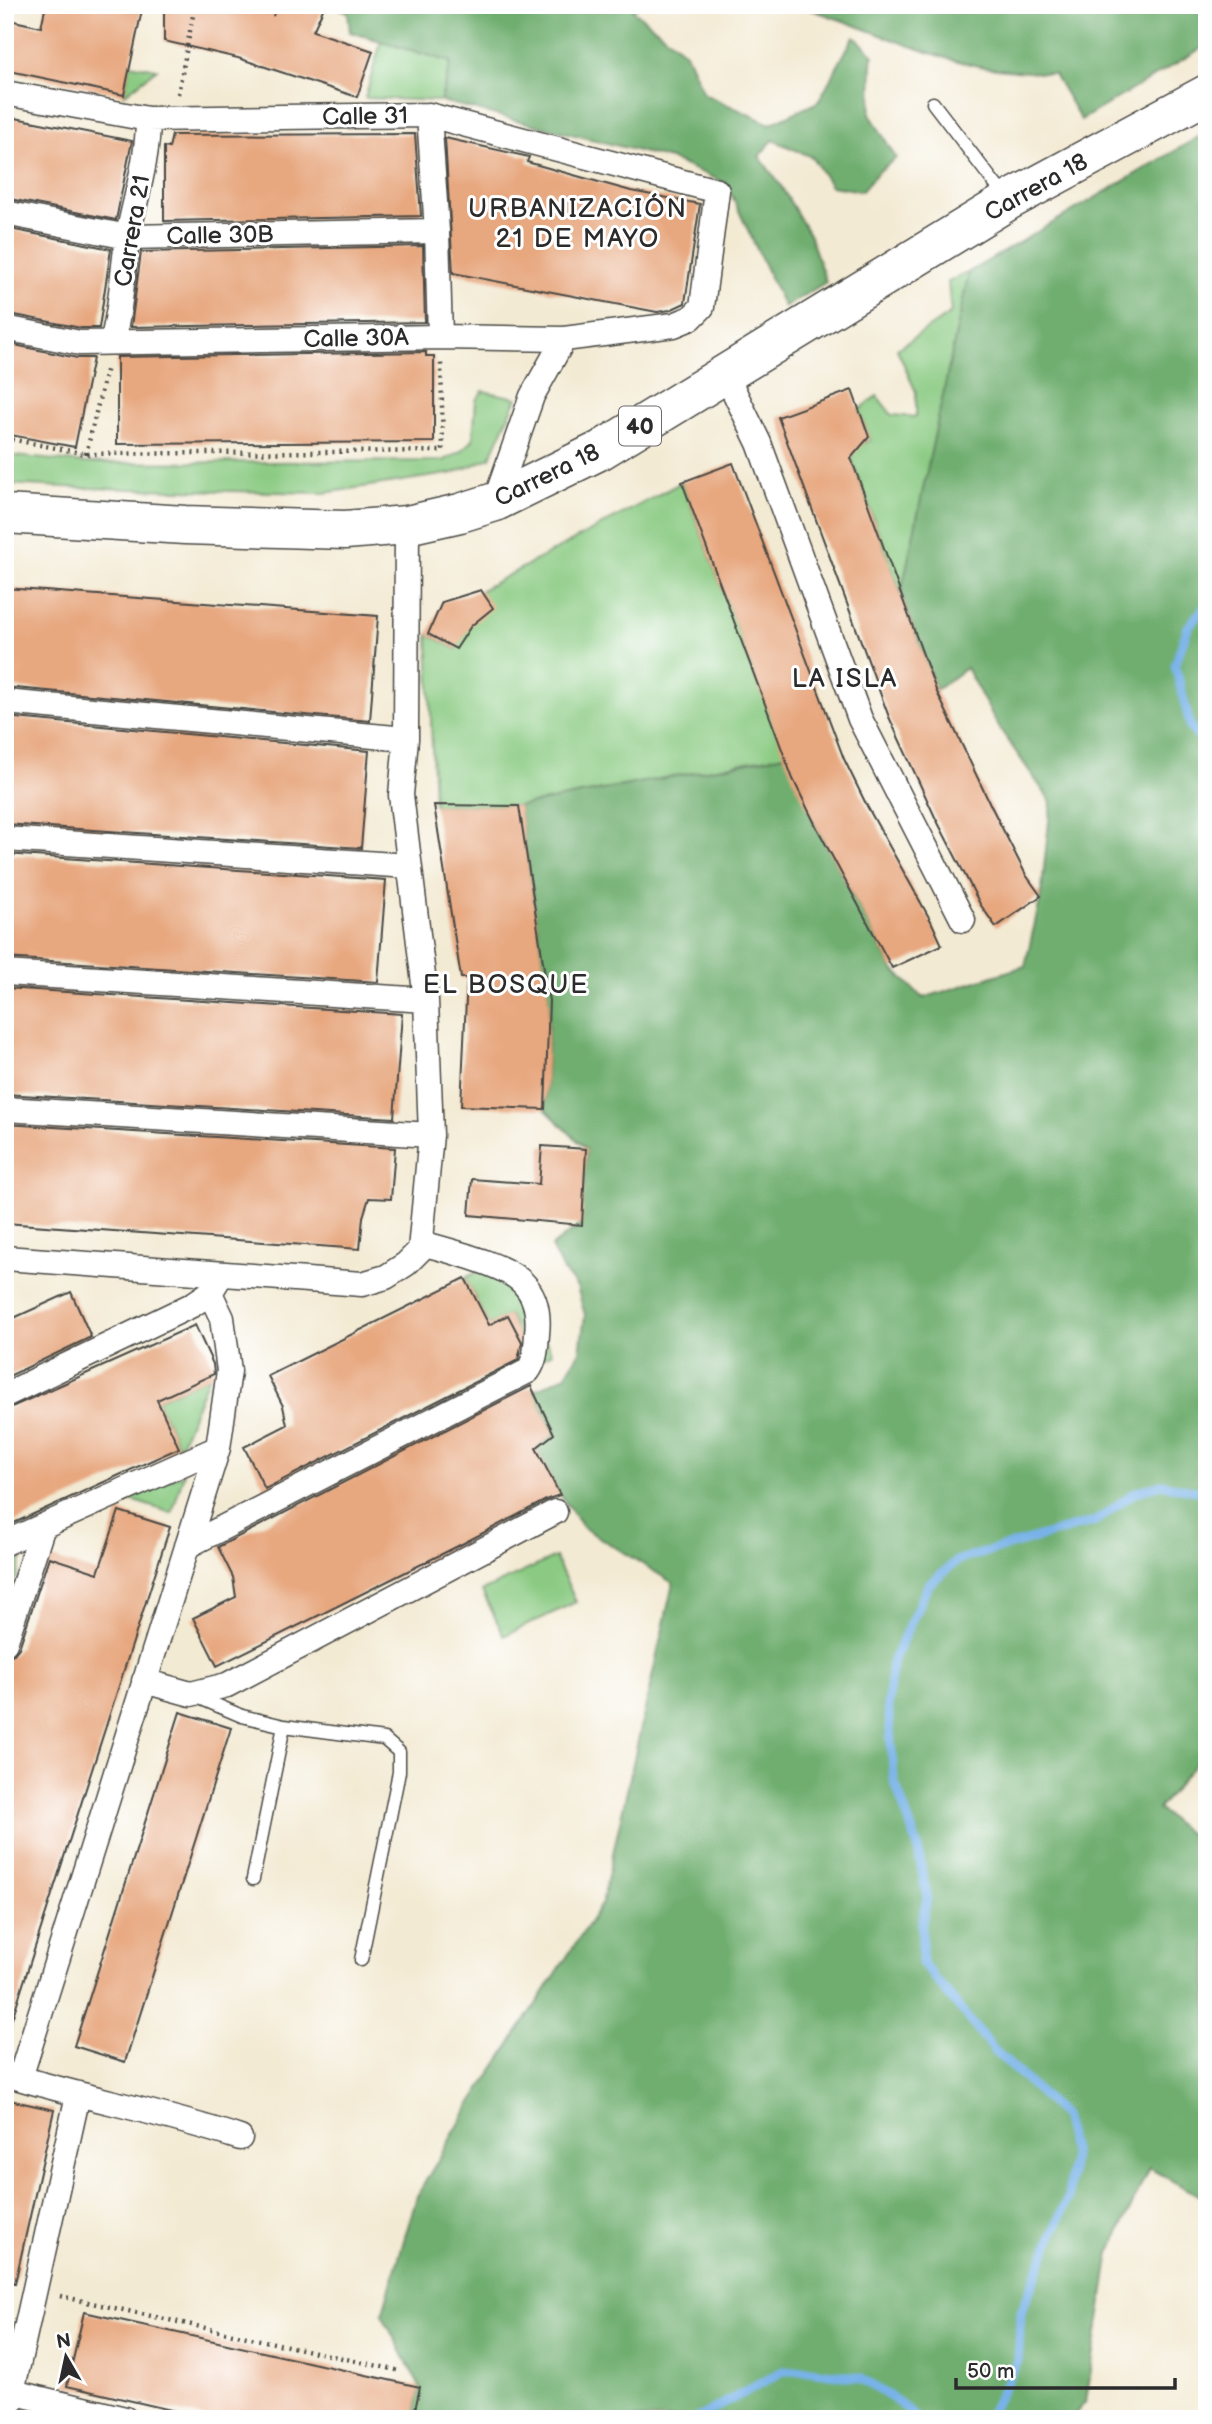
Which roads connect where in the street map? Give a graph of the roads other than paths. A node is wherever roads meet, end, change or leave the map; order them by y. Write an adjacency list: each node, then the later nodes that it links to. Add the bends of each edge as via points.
1 (5, 93): 5 (street, Calle 31)
2 (1207, 94): 6 (highway, Carrera 18 / 40)
3 (933, 103): 6 (lane)
4 (429, 115): 5 (street, Calle 31); 8 (street); 10 (street, Calle 31, via 717,191)
5 (148, 119): 9 (street, Carrera 21, via 148,143)
6 (1008, 201): 15 (highway, Carrera 18 / 40)
7 (5, 213): 9 (street, Calle 30B)
8 (437, 231): 9 (street, Calle 30B); 12 (street)
9 (128, 237): 14 (street, Carrera 21)
10 (702, 307): 13 (street, Calle 30A, via 674,325)
11 (5, 328): 14 (street, Calle 30A, via 80,343)
12 (440, 337): 13 (street, Calle 30A); 14 (street, Calle 30A)
13 (564, 339): 16 (street, via 532,396)
14 (112, 342)
15 (726, 375): 16 (highway, Carrera 18 / 40, via 601,450); 23 (street, via 759,443 860,719)
16 (495, 502): 18 (highway, Carrera 18 / 40)
17 (5, 514): 18 (highway, Carrera 18 / 40, via 345,530)
18 (407, 525): 20 (street)
19 (5, 702): 20 (street)
20 (406, 739): 22 (street, via 401,795)
21 (5, 839): 22 (street)
22 (409, 866): 25 (street)
23 (962, 920)
24 (5, 973): 25 (street)
25 (426, 1000): 27 (street)
26 (5, 1109): 27 (street)
27 (431, 1135): 28 (street)
28 (422, 1243): 30 (street, via 406,1264 386,1277 362,1284); 36 (street, via 522,1282 538,1315 534,1363 528,1371)
29 (5, 1258): 30 (street)
30 (216, 1284): 31 (street, via 192,1305); 32 (street, via 229,1371)
31 (5, 1395)
32 (218, 1448): 34 (street); 36 (street)
33 (555, 1512): 39 (street, via 227,1685)
34 (43, 1526): 35 (street); 37 (street)
35 (5, 1543)
36 (187, 1546): 38 (street)
37 (5, 1643)
38 (145, 1681): 39 (street); 43 (street)
39 (191, 1694): 40 (lane, via 242,1716)
40 (284, 1726): 41 (lane); 42 (lane, via 384,1739 399,1752 399,1772)
41 (253, 1879)
42 (361, 1960)
43 (12, 2076): 44 (street)
44 (78, 2095): 45 (street); 46 (street)
45 (240, 2137)
46 (12, 2392): 47 (street); 48 (street)
47 (6, 2419)
48 (125, 2419)

